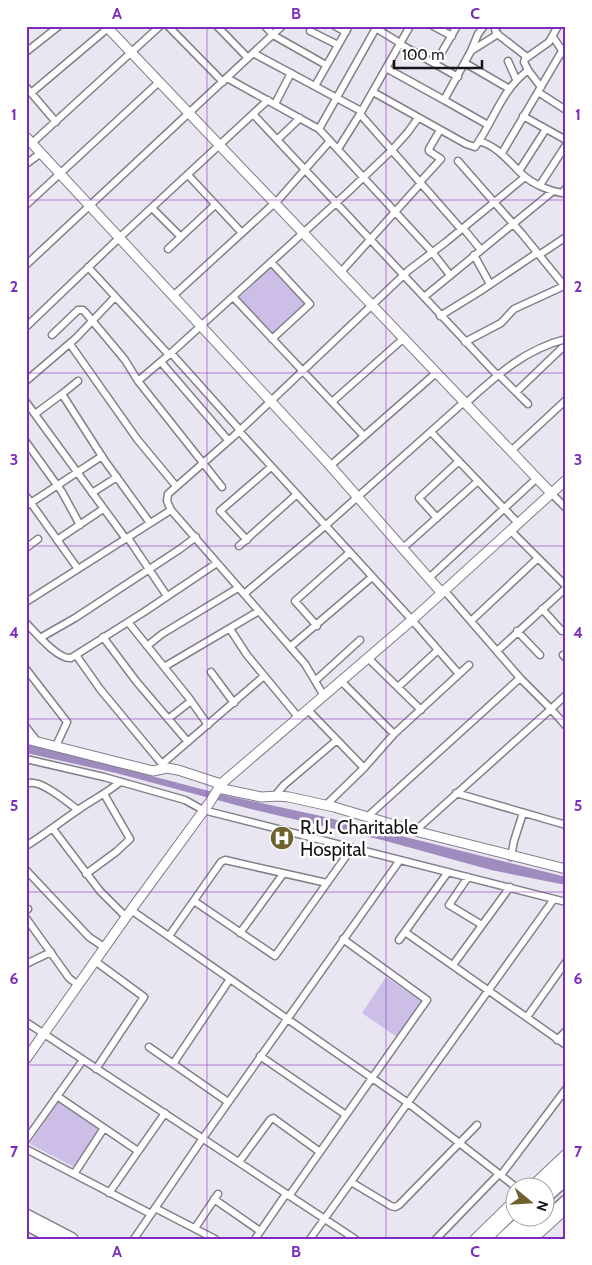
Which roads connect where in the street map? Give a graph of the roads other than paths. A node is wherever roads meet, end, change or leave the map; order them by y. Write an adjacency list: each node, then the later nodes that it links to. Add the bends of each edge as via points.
1 (59, 26): 25 (street)
2 (160, 26): 26 (street)
3 (168, 26): 38 (street)
4 (217, 26): 28 (street)
5 (265, 26): 19 (street)
6 (282, 26): 19 (street)
7 (335, 26): 16 (street)
8 (410, 26): 22 (street)
9 (433, 26): 20 (street)
10 (457, 26): 20 (street)
11 (484, 26): 24 (street)
12 (498, 26): 18 (street, via 495,29)
13 (558, 26): 21 (street)
14 (107, 27): 26 (street); 46 (street)
15 (375, 27): 22 (street); 47 (street)
16 (348, 29): 23 (street)
17 (310, 30): 23 (street)
18 (498, 34): 24 (street); 29 (street)
19 (273, 35): 28 (street); 33 (street)
20 (452, 36): 32 (street)
21 (553, 38): 27 (street); 29 (street)
22 (400, 44): 32 (street); 34 (street)
23 (338, 45): 33 (street)
24 (471, 51): 31 (street)
25 (26, 52)
26 (131, 53): 40 (street); 60 (street)
27 (564, 53): 44 (street)
28 (251, 56): 36 (street); 38 (street)
29 (527, 57): 35 (street, via 524,62)
30 (508, 61): 39 (street)
31 (465, 63): 37 (street); 43 (street)
32 (435, 64): 37 (street)
33 (326, 66): 41 (street)
34 (386, 68): 45 (street); 49 (street)
35 (528, 70): 39 (street); 44 (street)
36 (291, 73): 41 (street); 51 (street)
37 (458, 77): 49 (street)
38 (225, 80): 48 (street); 54 (street)
39 (516, 80): 43 (street)
40 (159, 82): 54 (street); 79 (street)
41 (315, 86): 47 (street)
42 (26, 87): 46 (street)
43 (508, 88): 61 (street)
44 (539, 90): 52 (street); 57 (street)
45 (372, 92): 55 (street); 59 (street)
46 (31, 93): 60 (street)
47 (337, 98): 55 (street); 62 (street)
48 (268, 100): 51 (street); 56 (street)
49 (444, 100): 61 (street)
50 (566, 100): 52 (street)
51 (275, 104): 58 (street)
52 (558, 105): 53 (street)
53 (566, 110)
54 (190, 113): 70 (street); 92 (street)
55 (361, 113): 72 (street); 73 (street)
56 (253, 114): 66 (street); 70 (street)
57 (523, 116): 63 (street); 75 (street)
58 (300, 118): 62 (street); 66 (street)
59 (418, 118): 64 (street); 73 (street)
60 (56, 122): 65 (street)
61 (488, 125): 69 (street)
62 (319, 129): 68 (street)
63 (546, 129): 67 (street); 80 (street)
64 (440, 130): 69 (street, via 472,147); 83 (street, via 429,152 441,159)
65 (29, 140): 74 (street)
66 (277, 140): 78 (street)
67 (566, 140)
68 (330, 141): 72 (street); 78 (street)
69 (479, 141): 75 (street)
70 (220, 145): 81 (street); 88 (street)
71 (566, 145): 84 (street)
72 (338, 149): 82 (street)
73 (392, 150): 82 (street); 83 (street)
74 (41, 153): 77 (street); 79 (street)
75 (502, 153): 80 (street)
76 (458, 161): 87 (street)
77 (26, 164)
78 (305, 170): 88 (street); 89 (street)
79 (60, 174): 90 (street); 92 (street)
80 (522, 174): 84 (street); 87 (street)
81 (188, 175): 91 (street); 93 (street)
82 (363, 177): 89 (street); 94 (street)
83 (420, 183): 94 (street); 96 (street)
84 (540, 185): 86 (street)
85 (566, 188): 86 (street, via 562,192)
86 (552, 192): 95 (street)
87 (494, 202): 95 (street); 96 (street)
88 (275, 203): 97 (street); 98 (street)
89 (336, 203): 97 (street); 102 (street)
90 (26, 205)
91 (215, 205): 98 (street); 100 (street)
92 (90, 206): 101 (street); 109 (street)
93 (152, 208): 100 (street); 101 (street)
94 (394, 212): 102 (street); 105 (street)
95 (513, 224): 104 (street); 106 (street)
96 (462, 229): 104 (street); 105 (street)
97 (303, 232): 108 (street); 111 (street)
98 (242, 233): 116 (street)
99 (566, 236): 106 (street)
100 (181, 237): 103 (street)
101 (120, 238): 110 (street); 116 (street)
102 (369, 239): 111 (street); 113 (street)
103 (168, 249)
104 (481, 250): 107 (street)
105 (432, 252): 112 (street); 113 (street)
106 (538, 254): 114 (street); 115 (street)
107 (474, 255): 112 (street); 114 (street)
108 (271, 262): 118 (street); 127 (street, via 310,304)
109 (26, 266)
110 (88, 268): 117 (street); 124 (street)
111 (340, 272): 120 (street)
112 (450, 275): 119 (street)
113 (403, 276): 119 (street); 120 (street)
114 (490, 284): 121 (street)
115 (565, 287): 130 (street, via 514,309 502,323)
116 (173, 296): 123 (street)
117 (115, 297): 122 (street); 133 (street)
118 (233, 297): 123 (street); 127 (street)
119 (424, 297): 121 (street)
120 (372, 305): 126 (street); 135 (street)
121 (440, 316): 130 (street)
122 (93, 321): 125 (street, via 80,309); 131 (street); 139 (street)
123 (201, 326): 133 (street); 144 (street)
124 (26, 327)
125 (52, 335)
126 (404, 338): 136 (street); 145 (street)
127 (272, 339): 135 (street)
128 (566, 339): 129 (street)
129 (555, 341): 132 (street); 137 (street, via 533,350)
130 (465, 342): 137 (street)
131 (70, 344): 140 (street); 167 (street, via 131,432)
132 (564, 350): 141 (street)
133 (170, 354): 134 (street); 150 (street)
134 (161, 362): 139 (street); 153 (street)
135 (302, 371): 144 (street); 145 (street)
136 (436, 373): 147 (street); 152 (street)
137 (498, 375): 141 (street); 147 (street)
138 (78, 381): 142 (street)
139 (138, 381): 158 (street)
140 (26, 382)
141 (516, 392): 148 (street)
142 (62, 394): 149 (street); 156 (street)
143 (566, 400): 155 (street)
144 (270, 401): 150 (street); 159 (street)
145 (333, 401): 152 (street)
146 (26, 402): 149 (street)
147 (464, 403): 151 (street); 155 (street)
148 (528, 404)
149 (35, 414): 161 (street)
150 (239, 430): 153 (street); 160 (street)
151 (432, 432): 157 (street); 173 (street)
152 (364, 436): 159 (street)
153 (228, 440): 158 (street)
154 (26, 442): 166 (street)
155 (511, 450): 163 (street)
156 (102, 456): 161 (street); 162 (street)
157 (459, 461): 165 (street); 179 (street, via 419,498)
158 (202, 463): 167 (street); 168 (street)
159 (330, 466): 173 (street)
160 (271, 467): 171 (street); 189 (street, via 220,510)
161 (77, 473): 166 (street); 169 (street)
162 (117, 476): 169 (street); 180 (street)
163 (537, 478): 170 (street); 175 (street)
164 (566, 480): 170 (street)
165 (478, 481): 175 (street); 179 (street)
166 (58, 486): 174 (street); 182 (street)
167 (176, 486): 178 (street, via 166,499)
168 (222, 487)
169 (92, 493): 177 (street)
170 (551, 493): 176 (street); 181 (street)
171 (296, 495): 183 (street); 189 (street)
172 (26, 496): 174 (street)
173 (358, 497): 183 (street); 192 (street)
174 (28, 504): 188 (street)
175 (504, 508): 181 (street); 199 (street)
176 (566, 508)
177 (103, 509): 182 (street); 186 (street)
178 (171, 510): 180 (street); 185 (street)
179 (437, 518): 192 (street)
180 (150, 523): 186 (street)
181 (518, 523): 184 (street)
182 (80, 525): 188 (street)
183 (325, 526): 193 (street); 203 (street)
184 (510, 530): 194 (street); 202 (street)
185 (196, 537): 195 (street); 197 (street)
186 (127, 539): 196 (street); 197 (street)
187 (38, 540): 191 (street)
188 (57, 540): 196 (street)
189 (247, 540): 190 (street)
190 (239, 546)
191 (26, 548)
192 (403, 548): 199 (street)
193 (349, 552): 198 (street); 212 (street, via 295,601)
194 (538, 558): 200 (street); 209 (street)
195 (217, 563): 201 (street); 204 (street)
196 (78, 569): 205 (street)
197 (149, 570): 204 (street); 216 (street)
198 (372, 578): 208 (street); 212 (street)
199 (429, 578): 202 (street)
200 (566, 587): 206 (street)
201 (238, 588): 203 (street); 219 (street)
202 (442, 591): 208 (street); 209 (street)
203 (244, 594): 207 (street)
204 (167, 596): 210 (street)
205 (26, 602)
206 (542, 610): 214 (street); 215 (street)
207 (259, 611): 213 (street); 220 (street)
208 (412, 620): 221 (street); 225 (street)
209 (471, 621): 222 (street)
210 (128, 622): 217 (street); 219 (street)
211 (26, 623): 216 (street)
212 (317, 626): 220 (street)
213 (230, 630): 227 (street); 231 (street)
214 (517, 631): 222 (street); 224 (street)
215 (562, 631)
216 (40, 638): 223 (street, via 64,658)
217 (103, 638): 223 (street); 244 (street)
218 (360, 640): 233 (street)
219 (147, 646): 227 (street)
220 (290, 647): 233 (street)
221 (438, 650): 230 (street); 235 (street)
222 (497, 651): 232 (street)
223 (76, 655): 255 (street)
224 (540, 655)
225 (368, 658): 234 (street); 235 (street)
226 (469, 665): 230 (street)
227 (164, 667): 238 (street)
228 (26, 669): 253 (street, via 67,722)
229 (211, 672): 239 (street)
230 (459, 674): 242 (street)
231 (264, 676): 239 (street); 243 (street)
232 (520, 678): 240 (street); 267 (street)
233 (316, 680): 237 (street)
234 (342, 681): 237 (street); 248 (street)
235 (398, 687): 242 (street)
236 (566, 695): 240 (street)
237 (324, 696): 241 (street)
238 (191, 701): 244 (street); 245 (street)
239 (234, 703): 245 (street)
240 (551, 709): 246 (street); 260 (street)
241 (308, 710): 243 (street); 250 (street)
242 (421, 710): 248 (street)
243 (299, 718): 259 (street)
244 (168, 719): 252 (street)
245 (208, 725): 252 (street)
246 (566, 726)
247 (26, 727): 251 (street)
248 (394, 734): 256 (street)
249 (26, 739): 251 (street)
250 (337, 740): 256 (street); 262 (street)
251 (37, 741): 253 (street)
252 (188, 742): 255 (street)
253 (56, 746): 255 (street, via 153,771)
254 (26, 759): 257 (street)
255 (163, 766): 259 (street)
256 (364, 768): 263 (street)
257 (120, 782): 261 (street); 265 (street, via 186,800)
258 (26, 784): 264 (street, via 33,782 43,786)
259 (219, 787): 262 (street, via 261,798); 265 (street)
260 (456, 793): 266 (street); 270 (street)
261 (104, 794): 264 (street); 278 (street, via 130,839)
262 (274, 797): 263 (street)
263 (326, 805): 267 (street)
264 (78, 810): 269 (street)
265 (203, 810): 272 (street); 286 (street)
266 (523, 813): 268 (street); 273 (street)
267 (366, 817): 270 (street)
268 (566, 825)
269 (54, 829): 271 (street); 278 (street)
270 (415, 831): 273 (street)
271 (26, 846)
272 (352, 848): 274 (street); 281 (street)
273 (511, 857): 276 (street)
274 (400, 860): 277 (street); 292 (street)
275 (26, 870): 294 (street, via 89,937)
276 (566, 870)
277 (448, 872): 280 (street); 290 (street)
278 (86, 874): 286 (street)
279 (284, 874): 281 (street); 284 (street, via 225,860); 289 (street)
280 (468, 877): 282 (street); 288 (street, via 449,905)
281 (327, 883): 289 (street, via 275,956)
282 (510, 886): 283 (street); 288 (street)
283 (554, 899): 285 (street); 302 (street)
284 (194, 901): 289 (street); 291 (street)
285 (566, 902)
286 (129, 913): 291 (street); 294 (street)
287 (26, 918): 295 (street)
288 (482, 925): 299 (street)
289 (240, 932)
290 (405, 932): 293 (street); 299 (street)
291 (169, 936): 300 (street)
292 (343, 939): 304 (street); 316 (street, via 427,1000)
293 (399, 940)
294 (104, 948): 296 (street)
295 (51, 952): 298 (street); 301 (street, via 69,978)
296 (95, 961): 301 (street); 315 (street, via 144,997)
297 (566, 962): 303 (street)
298 (26, 964)
299 (453, 965): 302 (street)
300 (230, 979): 304 (street); 314 (street)
301 (78, 985): 307 (street)
302 (489, 990): 303 (street); 320 (street)
303 (526, 1017): 308 (street)
304 (286, 1019): 311 (street); 316 (street)
305 (26, 1022): 307 (street)
306 (566, 1031): 308 (street)
307 (44, 1034): 312 (street); 313 (street)
308 (557, 1040): 309 (street)
309 (566, 1045)
310 (148, 1047): 314 (street)
311 (260, 1056): 319 (street); 322 (street)
312 (26, 1059)
313 (83, 1060): 315 (street); 318 (street)
314 (172, 1064): 319 (street)
315 (96, 1069): 321 (street)
316 (373, 1078): 320 (street); 322 (street)
317 (566, 1089): 335 (street)
318 (58, 1096): 324 (street); 326 (street)
319 (228, 1102): 325 (street)
320 (408, 1103): 327 (street); 340 (street)
321 (165, 1113): 325 (street); 329 (street)
322 (346, 1115): 330 (street)
323 (477, 1125): 327 (street)
324 (104, 1128): 329 (street); 334 (street)
325 (203, 1138): 332 (street); 348 (street)
326 (26, 1140)
327 (460, 1144): 335 (street); 340 (street, via 395,1207)
328 (26, 1149): 334 (street)
329 (138, 1151): 343 (street)
330 (320, 1152): 332 (street, via 273,1118); 344 (street)
331 (566, 1154): 337 (street)
332 (239, 1162): 344 (street)
333 (566, 1165): 338 (highway)
334 (74, 1174): 343 (street)
335 (500, 1174): 336 (street); 365 (street)
336 (505, 1178)
337 (541, 1178)
338 (552, 1178)
339 (566, 1180): 341 (highway)
340 (351, 1182): 351 (street)
341 (554, 1190)
342 (566, 1191): 346 (highway)
343 (109, 1193): 348 (street)
344 (287, 1195): 351 (street); 357 (street)
345 (566, 1201): 370 (highway)
346 (554, 1202)
347 (566, 1209): 371 (street)
348 (152, 1211): 354 (street); 360 (street)
349 (504, 1211): 366 (street)
350 (26, 1215): 359 (highway)
351 (324, 1218): 363 (street); 364 (street)
352 (504, 1221): 367 (highway)
353 (26, 1224): 358 (highway)
354 (195, 1228): 357 (street, via 216,1197); 361 (street)
355 (514, 1228): 368 (highway)
356 (526, 1228): 369 (highway)
357 (260, 1231): 362 (street)
358 (54, 1239)
359 (72, 1239)
360 (134, 1239)
361 (215, 1239)
362 (255, 1239)
363 (310, 1239)
364 (355, 1239)
365 (436, 1239)
366 (475, 1239)
367 (485, 1239)
368 (502, 1239)
369 (514, 1239)
370 (525, 1239)
371 (533, 1239)

